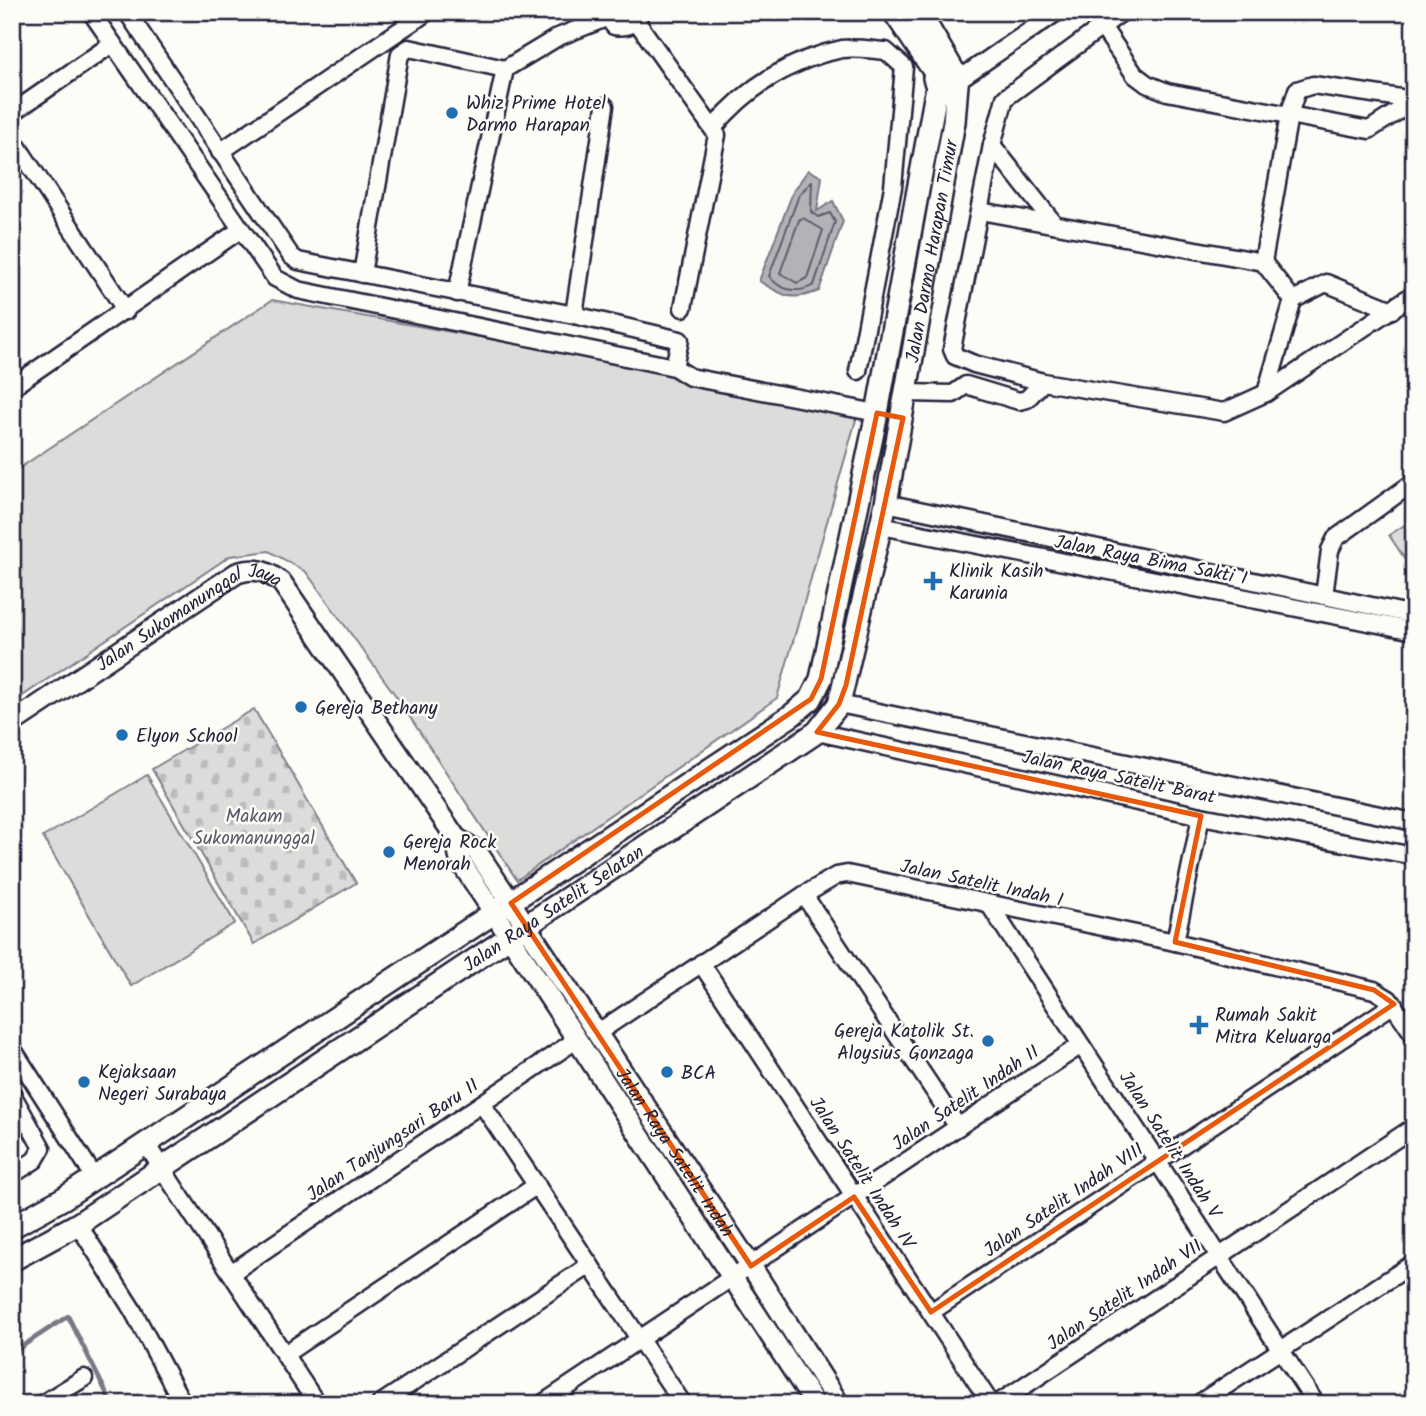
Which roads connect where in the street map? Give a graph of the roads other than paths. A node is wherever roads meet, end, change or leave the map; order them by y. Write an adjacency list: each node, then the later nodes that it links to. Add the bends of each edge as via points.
1 (91, 12): 11 (street)
2 (127, 12): 21 (street)
3 (428, 12): 21 (street)
4 (894, 12): 13 (main road)
5 (919, 12): 13 (main road)
6 (1057, 12): 13 (street)
7 (1122, 12): 10 (street)
8 (605, 15): 9 (street, via 614,26 625,28); 12 (street)
9 (639, 17): 18 (street)
10 (1101, 25): 17 (street, via 1135,75 1147,84 1167,92); 20 (street, via 1010,91)
11 (112, 44): 16 (street); 24 (street)
12 (505, 69): 28 (street, via 409,48 400,54); 31 (street)
13 (948, 79): 44 (main road, Jalan Darmo Harapan Timur, via 954,122); 46 (main road, Jalan Darmo Harapan Timur)
14 (1414, 100): 17 (street, via 1369,130); 17 (street, via 1312,85 1297,90)
15 (606, 106): 37 (street)
16 (12, 113)
17 (1289, 115): 26 (street)
18 (714, 127): 34 (street, via 718,143); 40 (street, via 740,99 782,68 844,49 886,51 904,67 893,187)
19 (12, 138): 36 (street)
20 (992, 145): 22 (street); 23 (street)
21 (220, 152): 25 (street)
22 (980, 211): 23 (street); 38 (street, via 953,349 956,356)
23 (1052, 221): 26 (street)
24 (240, 230): 29 (street); 36 (street)
25 (291, 256): 27 (street); 29 (street)
26 (1263, 262): 33 (street)
27 (312, 265): 28 (street); 30 (street)
28 (362, 274): 31 (street)
29 (275, 278): 30 (street)
30 (298, 290): 39 (street)
31 (457, 293): 37 (street)
32 (1414, 295): 35 (street)
33 (1293, 300): 35 (street, via 1331,284); 45 (street)
34 (683, 308)
35 (1392, 310): 45 (street)
36 (126, 311): 43 (street)
37 (574, 315): 39 (street, via 680,340)
38 (974, 364): 41 (street); 42 (street)
39 (674, 367): 46 (street, via 690,377)
40 (858, 371)
41 (1043, 382): 42 (street, via 1019,401); 45 (street, via 1215,412)
42 (966, 385): 44 (street, via 953,394)
43 (12, 387)
44 (907, 393): 47 (main road, Jalan Darmo Harapan Timur)
45 (1266, 393)
46 (877, 413): 47 (main road); 64 (main road, Jalan Raya Satelit Selatan, via 821,679 811,699)
47 (903, 418): 49 (main road, Jalan Raya Satelit Selatan)
48 (1414, 482): 53 (street, via 1336,538)
49 (886, 503): 50 (street, Jalan Raya Bima Sakti I); 51 (main road, Jalan Raya Satelit Selatan)
50 (938, 515): 52 (street); 53 (street, Jalan Raya Bima Sakti I)
51 (881, 526): 52 (street, Jalan Raya Bima Sakti I); 56 (main road, Jalan Raya Satelit Selatan)
52 (933, 538): 55 (street, Jalan Raya Bima Sakti I)
53 (1324, 596): 54 (street, Jalan Raya Bima Sakti I)
54 (1414, 615)
55 (1414, 631)
56 (839, 704): 58 (main road, Jalan Raya Satelit Selatan); 60 (street, Jalan Raya Satelit Barat)
57 (12, 723): 64 (street, Jalan Sukomanunggal Jaya, via 237,573 251,569 270,573 282,583 456,838 477,850)
58 (817, 732): 59 (street, Jalan Raya Satelit Barat); 65 (main road, Jalan Raya Satelit Selatan)
59 (1201, 816): 61 (street, Jalan Raya Satelit Barat); 66 (street)
60 (1413, 819)
61 (1414, 856)
62 (804, 895): 63 (street, Jalan Satelit Indah I, via 847,874); 67 (street, Jalan Satelit Indah I); 76 (street)
63 (991, 907): 66 (street, Jalan Satelit Indah I); 72 (street, Jalan Satelit Indah V)
64 (503, 908): 65 (street, Jalan Raya Satelit Indah); 79 (main road, Jalan Raya Satelit Selatan)
65 (519, 932): 69 (street, Jalan Raya Satelit Indah); 71 (street, Jalan Raya Satelit Indah); 82 (main road, Jalan Raya Satelit Selatan)
66 (1175, 942): 68 (street, Jalan Satelit Indah I, via 1374,990)
67 (701, 963): 69 (street, Jalan Satelit Indah I); 86 (street, Jalan Satelit Indah IV)
68 (1394, 1004): 70 (street); 81 (street, Jalan Satelit Indah VIII)
69 (597, 1033): 78 (street, Jalan Raya Satelit Indah)
70 (1414, 1035)
71 (576, 1040): 75 (street, Jalan Tanjungsari Baru II); 80 (street, Jalan Raya Satelit Indah)
72 (1081, 1045): 76 (street, Jalan Satelit Indah II); 81 (street, Jalan Satelit Indah V)
73 (12, 1048): 84 (street)
74 (12, 1094): 83 (street, via 42,1148 35,1160)
75 (482, 1104): 85 (street); 94 (street, Jalan Tanjungsari Baru II)
76 (958, 1127): 86 (street, Jalan Satelit Indah II)
77 (1414, 1127): 89 (street, Jalan Satelit Indah VII)
78 (668, 1142): 80 (street); 93 (street, Jalan Raya Satelit Indah)
79 (146, 1144): 82 (street); 84 (main road, Jalan Raya Satelit Selatan)
80 (651, 1153): 95 (street, Jalan Raya Satelit Indah)
81 (1157, 1161): 89 (street, Jalan Satelit Indah V); 96 (street, Jalan Satelit Indah VIII)
82 (163, 1169): 87 (main road, Jalan Raya Satelit Selatan); 94 (street)
83 (12, 1175)
84 (96, 1178): 88 (main road, Jalan Raya Satelit Selatan)
85 (537, 1185): 92 (street); 99 (street)
86 (854, 1197): 93 (street, Jalan Satelit Indah II); 96 (street, Jalan Satelit Indah IV)
87 (78, 1224): 90 (main road, Jalan Raya Satelit Selatan); 102 (street, via 132,1309)
88 (12, 1227)
89 (1219, 1256): 98 (street, Jalan Satelit Indah V); 110 (street, Jalan Satelit Indah VII)
90 (15, 1260)
91 (1414, 1263): 98 (street)
92 (590, 1265): 97 (street); 104 (street)
93 (751, 1266): 95 (street, Jalan Satelit Indah II); 108 (street, Jalan Raya Satelit Indah)
94 (231, 1273): 99 (street)
95 (733, 1278): 97 (street, Jalan Satelit Indah II); 107 (street, Jalan Raya Satelit Indah)
96 (931, 1312): 109 (street, Jalan Satelit Indah IV)
97 (640, 1340): 105 (street, Jalan Satelit Indah II); 106 (street)
98 (1280, 1350): 111 (street); 112 (street, Jalan Satelit Indah V)
99 (285, 1354): 103 (street)
100 (85, 1378): 101 (street)
101 (42, 1404)
102 (183, 1404)
103 (317, 1404)
104 (380, 1404)
105 (542, 1404)
106 (683, 1404)
107 (815, 1404)
108 (839, 1404)
109 (991, 1404)
110 (997, 1404)
111 (1198, 1404)
112 (1316, 1404)

